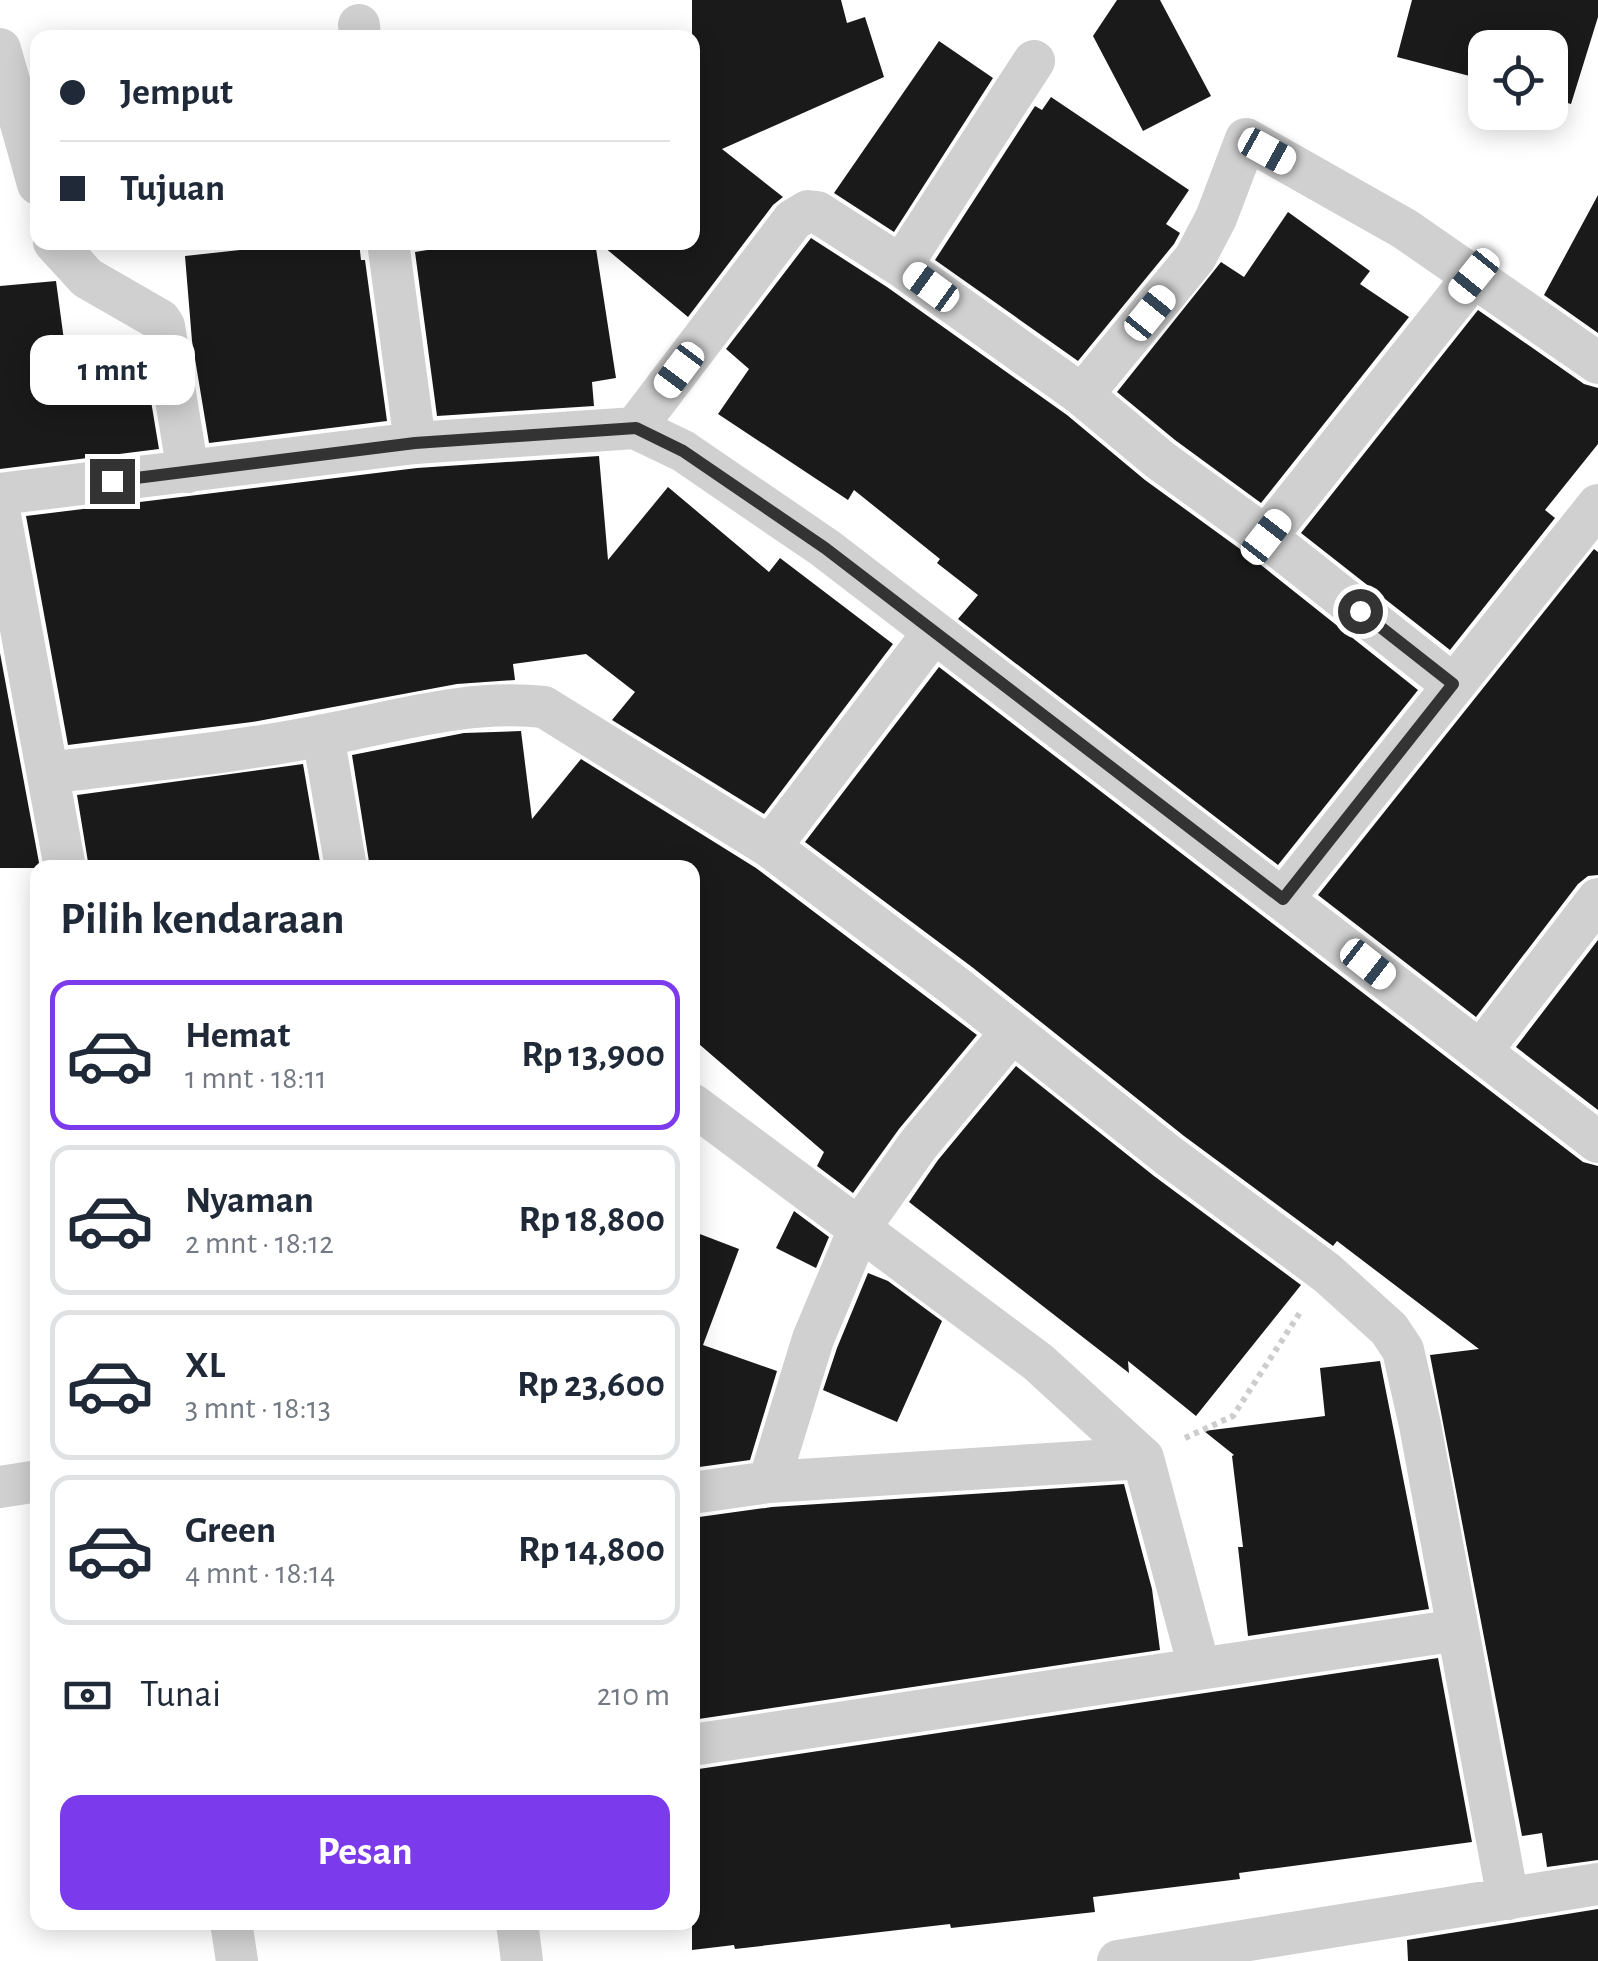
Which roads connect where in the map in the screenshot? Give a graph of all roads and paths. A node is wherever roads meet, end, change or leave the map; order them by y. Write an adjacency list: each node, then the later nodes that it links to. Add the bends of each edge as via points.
1 (0, 50): 3 (street)
2 (1034, 61): 6 (street)
3 (30, 156)
4 (62, 250): 12 (street, via 88,278 164,326)
5 (389, 250): 11 (street)
6 (900, 266): 9 (street); 10 (street, via 817,212 793,220)
7 (1474, 276): 8 (street); 9 (street, via 1246,139 1195,258); 16 (street)
8 (1598, 363)
9 (1082, 396): 16 (street)
10 (636, 428): 11 (street); 17 (street, via 730,482)
11 (415, 443): 12 (street)
12 (188, 472): 13 (street)
13 (0, 494)
14 (1598, 505): 18 (street)
15 (0, 515): 20 (street)
16 (1266, 537): 18 (street)
17 (934, 632): 21 (street); 24 (street)
18 (1453, 684): 24 (street)
19 (323, 735): 20 (street); 21 (street, via 503,702 544,707); 23 (street)
20 (49, 773): 22 (street)
21 (770, 846): 26 (street)
22 (63, 860)
23 (345, 860)
24 (1283, 899): 27 (street)
25 (1598, 899): 27 (street)
26 (1012, 1032): 30 (street); 31 (street)
27 (1481, 1051): 29 (street)
28 (700, 1110): 30 (street)
29 (1598, 1142)
30 (860, 1227): 33 (street, via 1038,1362); 35 (street, via 813,1339)
31 (1327, 1272): 32 (path); 38 (street, via 1390,1329 1403,1350)
32 (1233, 1416)
33 (1143, 1458): 35 (street); 39 (street)
34 (30, 1482): 36 (street)
35 (769, 1482): 37 (street)
36 (0, 1486)
37 (700, 1492)
38 (1458, 1630): 39 (street); 42 (street)
39 (1199, 1667): 40 (street)
40 (700, 1744)
41 (1598, 1884): 42 (street)
42 (1508, 1899): 45 (street)
43 (232, 1930): 46 (street)
44 (518, 1930): 47 (street)
45 (1197, 1956): 48 (street)
46 (236, 1961)
47 (522, 1961)
48 (1118, 1961)

